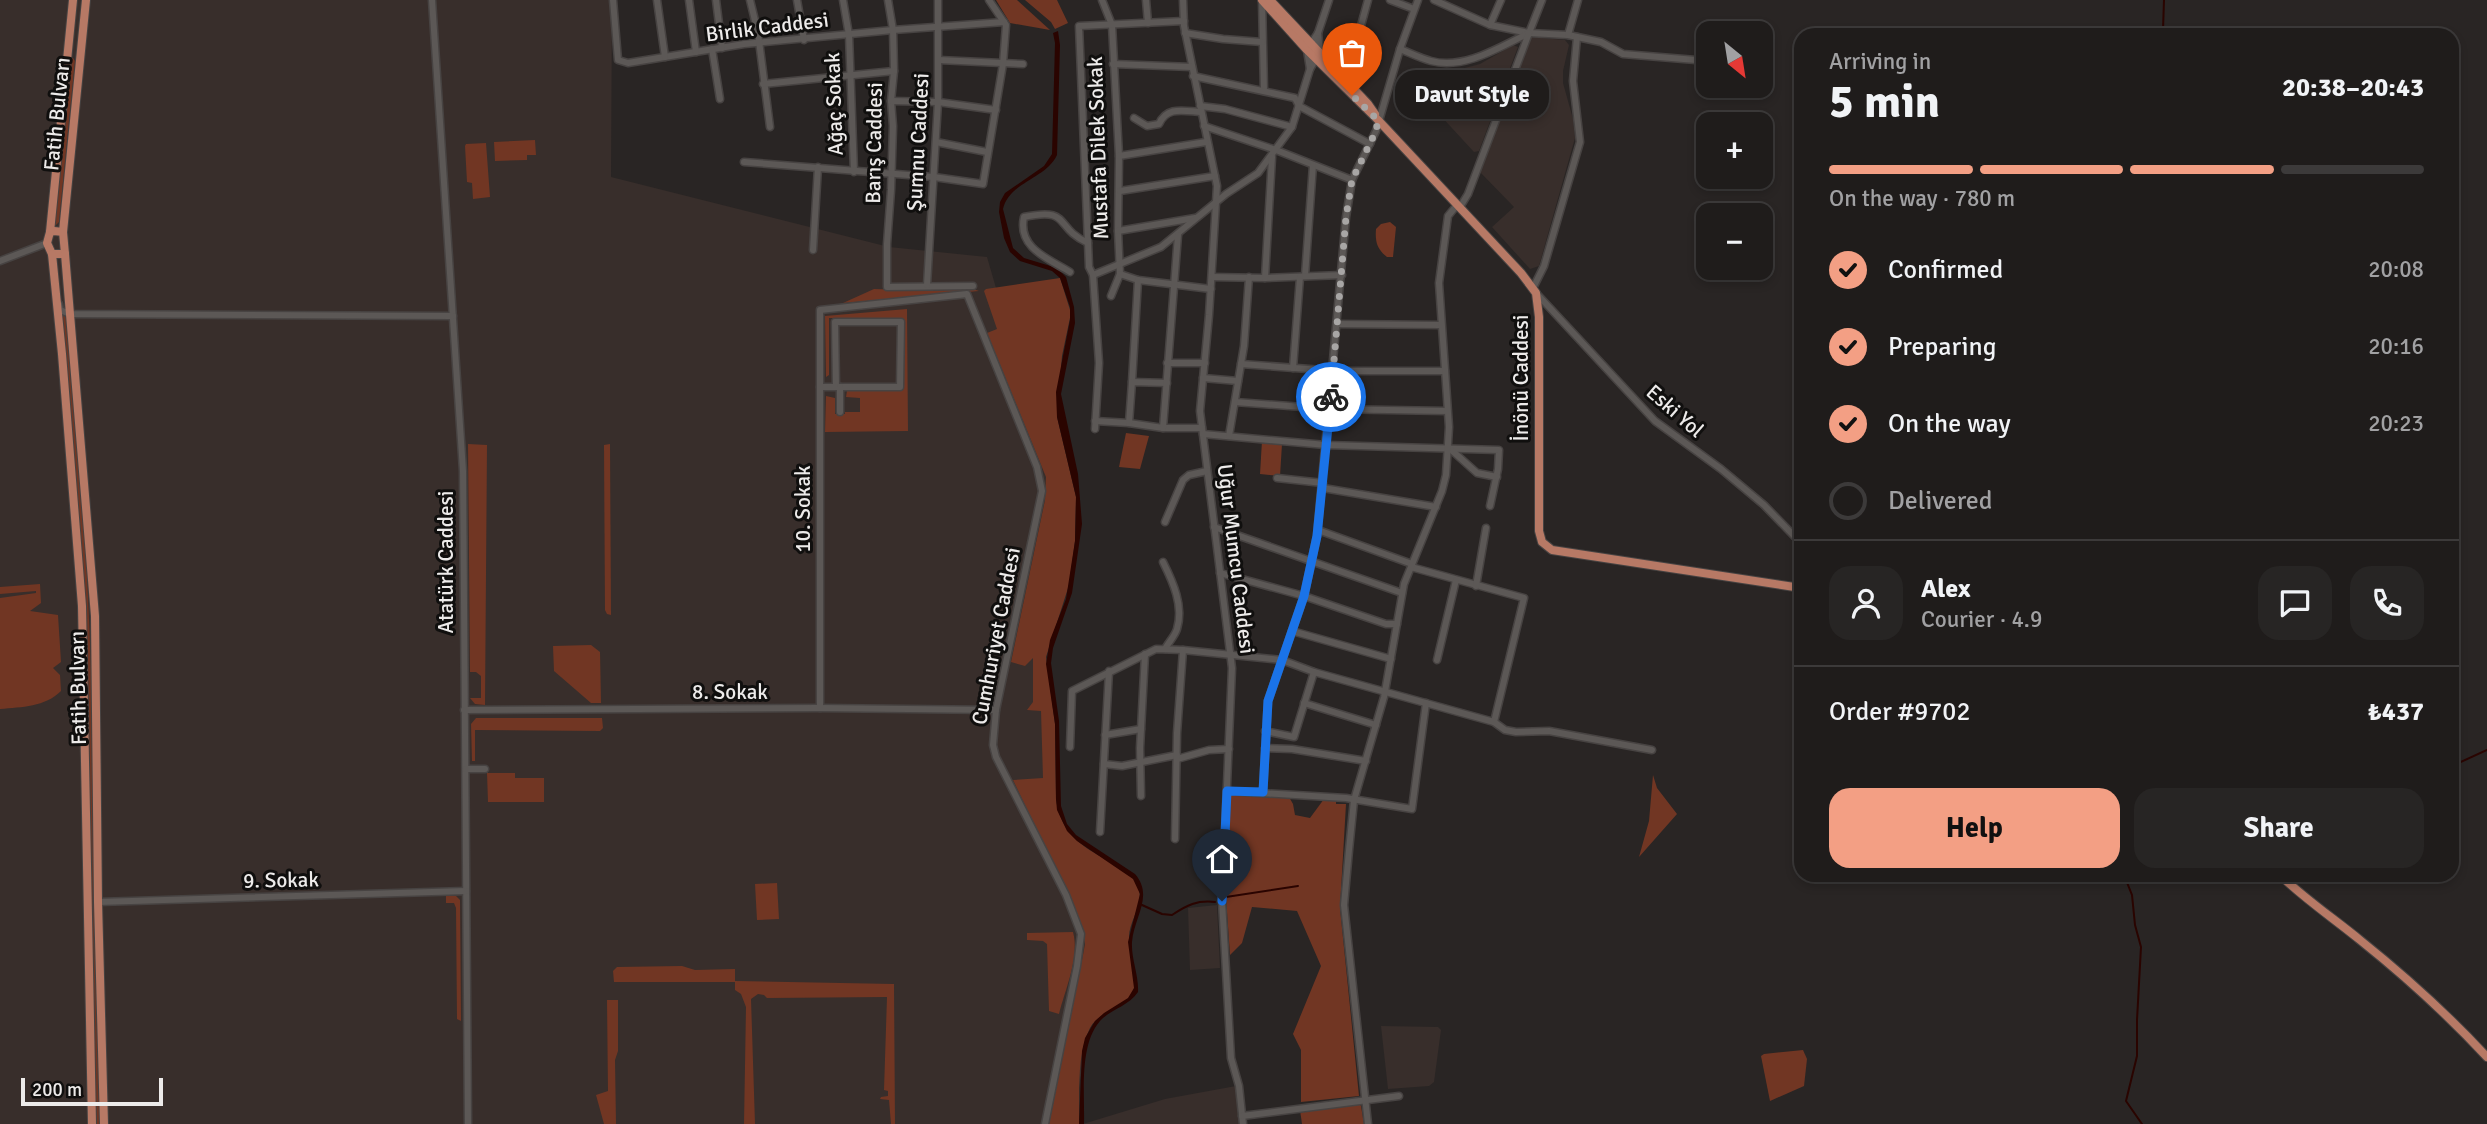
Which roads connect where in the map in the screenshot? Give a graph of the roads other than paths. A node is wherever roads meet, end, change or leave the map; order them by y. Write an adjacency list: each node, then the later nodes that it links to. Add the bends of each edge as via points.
1 (73, 0): 96 (main road, Fatih Bulvarı)
2 (86, 0): 97 (main road, Fatih Bulvarı)
3 (432, 0): 124 (street, Atatürk Caddesi)
4 (613, 0): 52 (street, Birlik Caddesi, via 618,60 628,63)
5 (657, 0): 52 (street)
6 (689, 0): 50 (street)
7 (716, 0): 46 (street)
8 (750, 0): 45 (street)
9 (797, 0): 43 (street)
10 (843, 0): 40 (street, Ağaç Sokak)
11 (888, 0): 36 (street, Barış Caddesi)
12 (938, 0): 35 (street, Şumnu Caddesi)
13 (989, 0): 30 (street)
14 (1102, 0): 33 (street, Mustafa Dilek Sokak)
15 (1146, 0): 32 (street)
16 (1183, 0): 31 (street, Uğur Mumcu Caddesi)
17 (1262, 0): 44 (street); 47 (main road, İnönü Caddesi)
18 (1270, 0): 47 (main road, İnönü Caddesi)
19 (1329, 0): 38 (street)
20 (1368, 0): 63 (street)
21 (1390, 0): 29 (street)
22 (1418, 0): 29 (street)
23 (1434, 0): 28 (street)
24 (1456, 0): 28 (street)
25 (1502, 0): 34 (street)
26 (1542, 0): 39 (street)
27 (1578, 0): 41 (street)
28 (1451, 8): 34 (street)
29 (1414, 9): 49 (street)
30 (1004, 22): 35 (street, Birlik Caddesi); 55 (street)
31 (1184, 22): 32 (street); 37 (street, Uğur Mumcu Caddesi)
32 (1148, 23): 33 (street)
33 (1112, 25): 57 (street, Mustafa Dilek Sokak); 100 (street, via 1079,26)
34 (1490, 25): 39 (street)
35 (938, 27): 36 (street, Birlik Caddesi); 53 (street, Şumnu Caddesi)
36 (893, 30): 40 (street, Birlik Caddesi); 60 (street, Barış Caddesi)
37 (1185, 33): 44 (street); 58 (street, Uğur Mumcu Caddesi)
38 (1318, 33): 47 (street); 51 (street)
39 (1529, 33): 41 (street); 49 (street, via 1460,62 1433,62); 93 (street, via 1468,194)
40 (849, 35): 43 (street, Birlik Caddesi); 61 (street, Ağaç Sokak)
41 (1569, 35): 42 (street)
42 (1577, 37): 54 (street, via 1601,42 1623,54); 119 (street, via 1573,81 1580,142)
43 (804, 40): 45 (street, Birlik Caddesi)
44 (1262, 42): 65 (street)
45 (758, 43): 46 (street, Birlik Caddesi); 64 (street)
46 (722, 48): 48 (street, Birlik Caddesi)
47 (1310, 48): 51 (main road, İnönü Caddesi); 59 (street)
48 (712, 49): 50 (street, Birlik Caddesi); 66 (street)
49 (1400, 49): 73 (street)
50 (696, 52): 52 (street, Birlik Caddesi)
51 (1318, 56): 59 (street); 63 (main road, İnönü Caddesi); 73 (main road, İnönü Caddesi)
52 (665, 57)
53 (939, 60): 55 (street); 68 (street, Şumnu Caddesi)
54 (1696, 60)
55 (1003, 64): 56 (street); 71 (street)
56 (1023, 64)
57 (1113, 64): 58 (street); 82 (street, Mustafa Dilek Sokak)
58 (1192, 67): 62 (street, Uğur Mumcu Caddesi)
59 (1310, 69): 69 (street)
60 (894, 71): 61 (street); 67 (street, Barış Caddesi)
61 (849, 76): 64 (street); 86 (street, Ağaç Sokak)
62 (1193, 76): 65 (street); 70 (street, Uğur Mumcu Caddesi)
63 (1346, 80): 73 (main road, İnönü Caddesi)
64 (763, 84): 75 (street)
65 (1264, 91): 69 (street, via 1295,98)
66 (720, 99)
67 (891, 101): 68 (street); 87 (street, Barış Caddesi)
68 (937, 102): 71 (street); 77 (street, Şumnu Caddesi)
69 (1299, 106): 76 (street); 79 (street)
70 (1200, 109): 72 (street, via 1171,110 1159,124 1147,126); 74 (street, Uğur Mumcu Caddesi); 76 (street, via 1224,109)
71 (996, 110): 80 (street)
72 (1134, 118)
73 (1378, 120): 79 (street); 93 (main road, İnönü Caddesi)
74 (1204, 126): 78 (street, Uğur Mumcu Caddesi); 81 (street)
75 (770, 127)
76 (1292, 127): 81 (street)
77 (936, 142): 80 (street); 89 (street, Şumnu Caddesi)
78 (1206, 142): 82 (street); 88 (street, Uğur Mumcu Caddesi)
79 (1370, 144): 90 (street)
80 (987, 152): 89 (street, via 983,184)
81 (1274, 153): 84 (street); 92 (street, via 1258,173); 113 (street)
82 (1119, 156): 91 (street, Mustafa Dilek Sokak)
83 (744, 162): 85 (street)
84 (1313, 165): 90 (street); 112 (street)
85 (818, 167): 86 (street); 101 (street)
86 (854, 172): 87 (street)
87 (891, 174): 89 (street); 116 (street, Barış Caddesi, via 887,287)
88 (1215, 176): 91 (street); 92 (street, Uğur Mumcu Caddesi)
89 (933, 177): 115 (street, Şumnu Caddesi)
90 (1352, 180): 109 (street)
91 (1120, 191): 95 (street, Mustafa Dilek Sokak)
92 (1217, 203): 94 (street); 110 (street, Uğur Mumcu Caddesi)
93 (1459, 206): 119 (main road, İnönü Caddesi); 126 (street, via 1450,213 1446,230 1439,283)
94 (1198, 217): 95 (street); 98 (street)
95 (1118, 231): 105 (street, Mustafa Dilek Sokak)
96 (50, 232): 97 (main road); 99 (main road, Fatih Bulvarı)
97 (63, 232): 103 (main road, Fatih Bulvarı)
98 (1178, 235): 105 (street); 117 (street)
99 (47, 243): 102 (main road, Fatih Bulvarı); 104 (street)
100 (1088, 243): 106 (street, via 1051,213 1024,217 1030,246); 108 (street)
101 (813, 250)
102 (52, 254): 103 (main road); 120 (main road, Fatih Bulvarı)
103 (65, 254): 123 (main road, Fatih Bulvarı)
104 (0, 261)
105 (1119, 265): 107 (street, Mustafa Dilek Sokak); 108 (street)
106 (1070, 272)
107 (1120, 274): 114 (street); 121 (street, Mustafa Dilek Sokak)
108 (1093, 275): 143 (street, via 1099,363 1095,425)
109 (1342, 275): 112 (street); 125 (street)
110 (1212, 277): 111 (street); 118 (street, Uğur Mumcu Caddesi)
111 (1249, 277): 113 (street); 129 (street)
112 (1302, 277): 113 (street); 130 (street)
113 (1265, 278)
114 (1139, 280): 117 (street); 135 (street)
115 (928, 285)
116 (973, 286)
117 (1174, 286): 118 (street); 127 (street)
118 (1211, 289): 128 (street, Uğur Mumcu Caddesi)
119 (1535, 290): 159 (street, Eski Yol, via 1656,421 1721,469); 166 (main road, İnönü Caddesi, via 1542,542 1552,550)
120 (57, 292): 123 (street, via 60,310); 209 (main road, Fatih Bulvarı, via 82,606)
121 (1111, 296)
122 (820, 310): 137 (street, 10. Sokak); 185 (street, Cumhuriyet Caddesi, via 967,294 971,303 1037,467 1042,491)
123 (70, 314): 124 (street); 210 (main road, Fatih Bulvarı, via 95,618)
124 (453, 316): 184 (street, Atatürk Caddesi, via 463,471)
125 (1337, 324): 126 (street); 131 (street)
126 (1440, 325): 132 (street)
127 (1167, 363): 128 (street); 136 (street)
128 (1205, 363): 133 (street, Uğur Mumcu Caddesi)
129 (1241, 364): 130 (street); 134 (street)
130 (1293, 368): 131 (street)
131 (1333, 370): 132 (street); 140 (street)
132 (1445, 371): 141 (street)
133 (1203, 379): 134 (street); 145 (street, Uğur Mumcu Caddesi)
134 (1238, 381): 139 (street)
135 (1132, 382): 136 (street); 143 (street)
136 (1167, 383): 144 (street)
137 (820, 387): 138 (street); 183 (street, 10. Sokak)
138 (838, 387): 138 (street, via 900,387 901,322 835,322); 142 (street)
139 (1235, 402): 140 (street); 146 (street)
140 (1329, 409): 141 (street); 147 (street)
141 (1447, 411): 148 (street)
142 (840, 412)
143 (1129, 422): 144 (street)
144 (1163, 428): 145 (street)
145 (1203, 431): 146 (street); 149 (street, Uğur Mumcu Caddesi)
146 (1229, 436): 147 (street)
147 (1326, 446): 148 (street); 152 (street)
148 (1448, 447): 150 (street, via 1477,473); 150 (street, via 1499,450); 154 (street, via 1446,475)
149 (1207, 471): 155 (street, via 1183,480); 156 (street, Uğur Mumcu Caddesi)
150 (1497, 477): 153 (street)
151 (1277, 478): 152 (street)
152 (1323, 485): 154 (street); 158 (street)
153 (1490, 506)
154 (1436, 507): 162 (street)
155 (1165, 522)
156 (1214, 527): 161 (street); 163 (street, Uğur Mumcu Caddesi)
157 (1486, 528): 165 (street)
158 (1318, 530): 161 (street); 162 (street)
159 (1794, 536)
160 (1163, 562): 171 (street, via 1178,602 1177,629)
161 (1311, 562): 167 (street); 168 (street)
162 (1412, 566): 164 (street); 167 (street)
163 (1220, 573): 168 (street); 174 (street, Uğur Mumcu Caddesi)
164 (1456, 580): 165 (street); 177 (street)
165 (1476, 586): 186 (street, via 1524,598)
166 (1794, 587)
167 (1402, 593): 169 (street)
168 (1304, 596): 169 (street); 170 (street)
169 (1397, 624): 175 (street)
170 (1292, 631): 175 (street); 176 (street)
171 (1165, 649): 172 (street); 173 (street)
172 (1183, 650): 174 (street); 195 (street)
173 (1145, 654): 178 (street); 188 (street)
174 (1231, 656): 176 (street); 193 (street, Uğur Mumcu Caddesi)
175 (1391, 659): 180 (street)
176 (1282, 660): 179 (street); 189 (street, via 1268,701)
177 (1437, 660)
178 (1109, 671): 190 (street); 191 (street, via 1072,691)
179 (1314, 672): 180 (street); 181 (street)
180 (1385, 692): 182 (street); 187 (street)
181 (1304, 703): 187 (street); 189 (street, via 1294,737)
182 (1426, 703): 186 (street); 204 (street, via 1412,809)
183 (820, 708): 184 (street, 8. Sokak); 185 (street, 8. Sokak)
184 (464, 710): 199 (street, Atatürk Caddesi)
185 (996, 710): 219 (street, Cumhuriyet Caddesi, via 996,757 1081,934)
186 (1494, 722): 194 (street, via 1516,732 1549,731)
187 (1376, 725): 196 (street)
188 (1141, 729): 190 (street); 197 (street)
189 (1265, 731): 192 (street)
190 (1105, 735): 198 (street)
191 (1070, 747)
192 (1265, 748): 196 (street); 202 (street)
193 (1229, 749): 195 (street); 201 (street, Uğur Mumcu Caddesi)
194 (1652, 750)
195 (1177, 757): 197 (street); 206 (street)
196 (1366, 761): 204 (street)
197 (1142, 763): 198 (street); 203 (street)
198 (1104, 764): 205 (street)
199 (466, 769): 200 (street); 208 (street, Atatürk Caddesi)
200 (485, 769)
201 (1227, 791): 202 (street); 214 (street, Uğur Mumcu Caddesi, via 1222,901 1227,1015 1230,1058)
202 (1263, 792): 204 (street)
203 (1141, 796)
204 (1354, 800): 213 (street, via 1344,905)
205 (1100, 832)
206 (1175, 839)
207 (2287, 882): 211 (main road, via 2409,982)
208 (466, 891): 210 (street, 9. Sokak); 218 (street, Atatürk Caddesi)
209 (86, 894): 210 (main road); 216 (main road, Fatih Bulvarı)
210 (98, 902): 217 (main road, Fatih Bulvarı)
211 (2487, 1057)
212 (1399, 1096): 213 (street)
213 (1366, 1100): 214 (street); 215 (street)
214 (1243, 1120)
215 (1368, 1121)
216 (92, 1124)
217 (104, 1124)
218 (468, 1124)
219 (1045, 1124)

